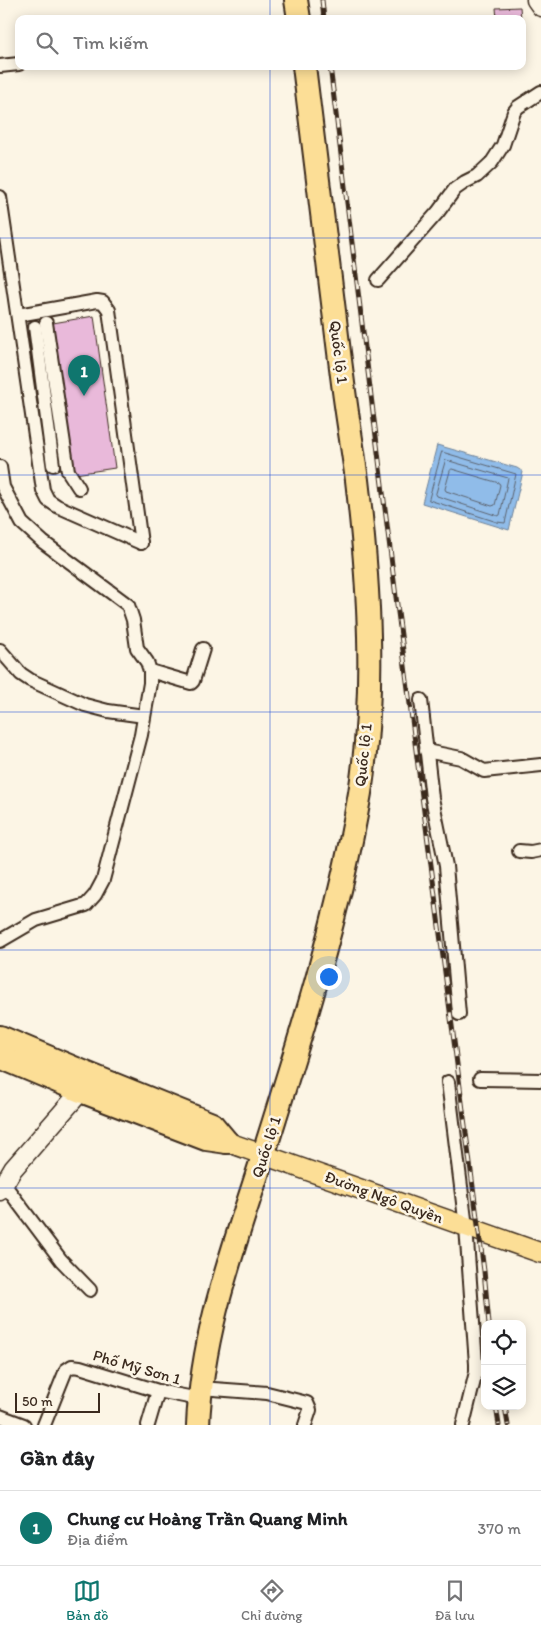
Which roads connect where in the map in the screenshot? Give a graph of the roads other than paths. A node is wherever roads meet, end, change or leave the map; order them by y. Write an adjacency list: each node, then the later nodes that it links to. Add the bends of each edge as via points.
1 (296, 0): 4 (highway)
2 (536, 0): 3 (street)
3 (541, 7)
4 (298, 15)
5 (15, 64): 6 (street)
6 (0, 66)
7 (304, 70): 43 (highway, Quốc lộ 1, via 357,481 368,609 369,690 360,788 348,857 299,1042)
8 (541, 92): 10 (street, via 514,112 503,145 492,162 477,176 454,189)
9 (0, 197): 11 (street)
10 (378, 280)
11 (18, 315): 14 (street); 22 (street, via 97,301 103,302 109,310 141,543 48,500)
12 (41, 325): 13 (street)
13 (47, 365): 14 (street); 15 (street); 16 (street)
14 (25, 368): 17 (street)
15 (58, 398): 16 (street); 18 (street)
16 (45, 400): 17 (street); 19 (street)
17 (30, 401): 22 (street)
18 (62, 430): 19 (street); 20 (street)
19 (49, 432): 21 (street)
20 (67, 464): 21 (street); 24 (street, via 69,475)
21 (53, 465): 22 (street)
22 (39, 466)
23 (0, 467): 27 (street, via 3,487 22,523 128,605 138,648)
24 (79, 488)
25 (203, 649): 27 (street, via 191,683)
26 (0, 650): 29 (street, via 21,674 67,697 108,711)
27 (150, 671): 29 (street)
28 (421, 700): 30 (street)
29 (144, 716): 34 (street, via 106,870 95,895 86,905 36,920)
30 (426, 751): 31 (street, via 461,758 484,771); 35 (street, via 446,866)
31 (541, 765)
32 (541, 850): 33 (street)
33 (519, 851)
34 (0, 941)
35 (459, 1014)
36 (0, 1037): 41 (highway, Đường Ngô Quyền)
37 (0, 1057): 41 (highway, Đường Ngô Quyền)
38 (480, 1079): 39 (street)
39 (541, 1080)
40 (448, 1082): 45 (street)
41 (84, 1083): 42 (highway, Đường Ngô Quyền, via 206,1139); 44 (street, via 13,1169)
42 (227, 1142): 43 (main road, Đường Ngô Quyền)
43 (264, 1154): 45 (main road, Đường Ngô Quyền); 49 (highway, Quốc lộ 1, via 220,1290)
44 (2, 1188): 47 (street)
45 (466, 1226): 46 (main road, Đường Ngô Quyền); 56 (street, via 476,1372)
46 (541, 1253)
47 (90, 1290)
48 (158, 1391): 49 (street, Phố Mỹ Sơn 1); 52 (street, Phố Mỹ Sơn 1, via 72,1366 66,1370); 53 (street)
49 (200, 1393): 54 (highway, Quốc lộ 1); 55 (street, Phố Mỹ Sơn 1, via 267,1393 307,1403 310,1410)
50 (0, 1416): 51 (street)
51 (24, 1425)
52 (44, 1425)
53 (148, 1425)
54 (198, 1425)
55 (305, 1425)
56 (464, 1425)

